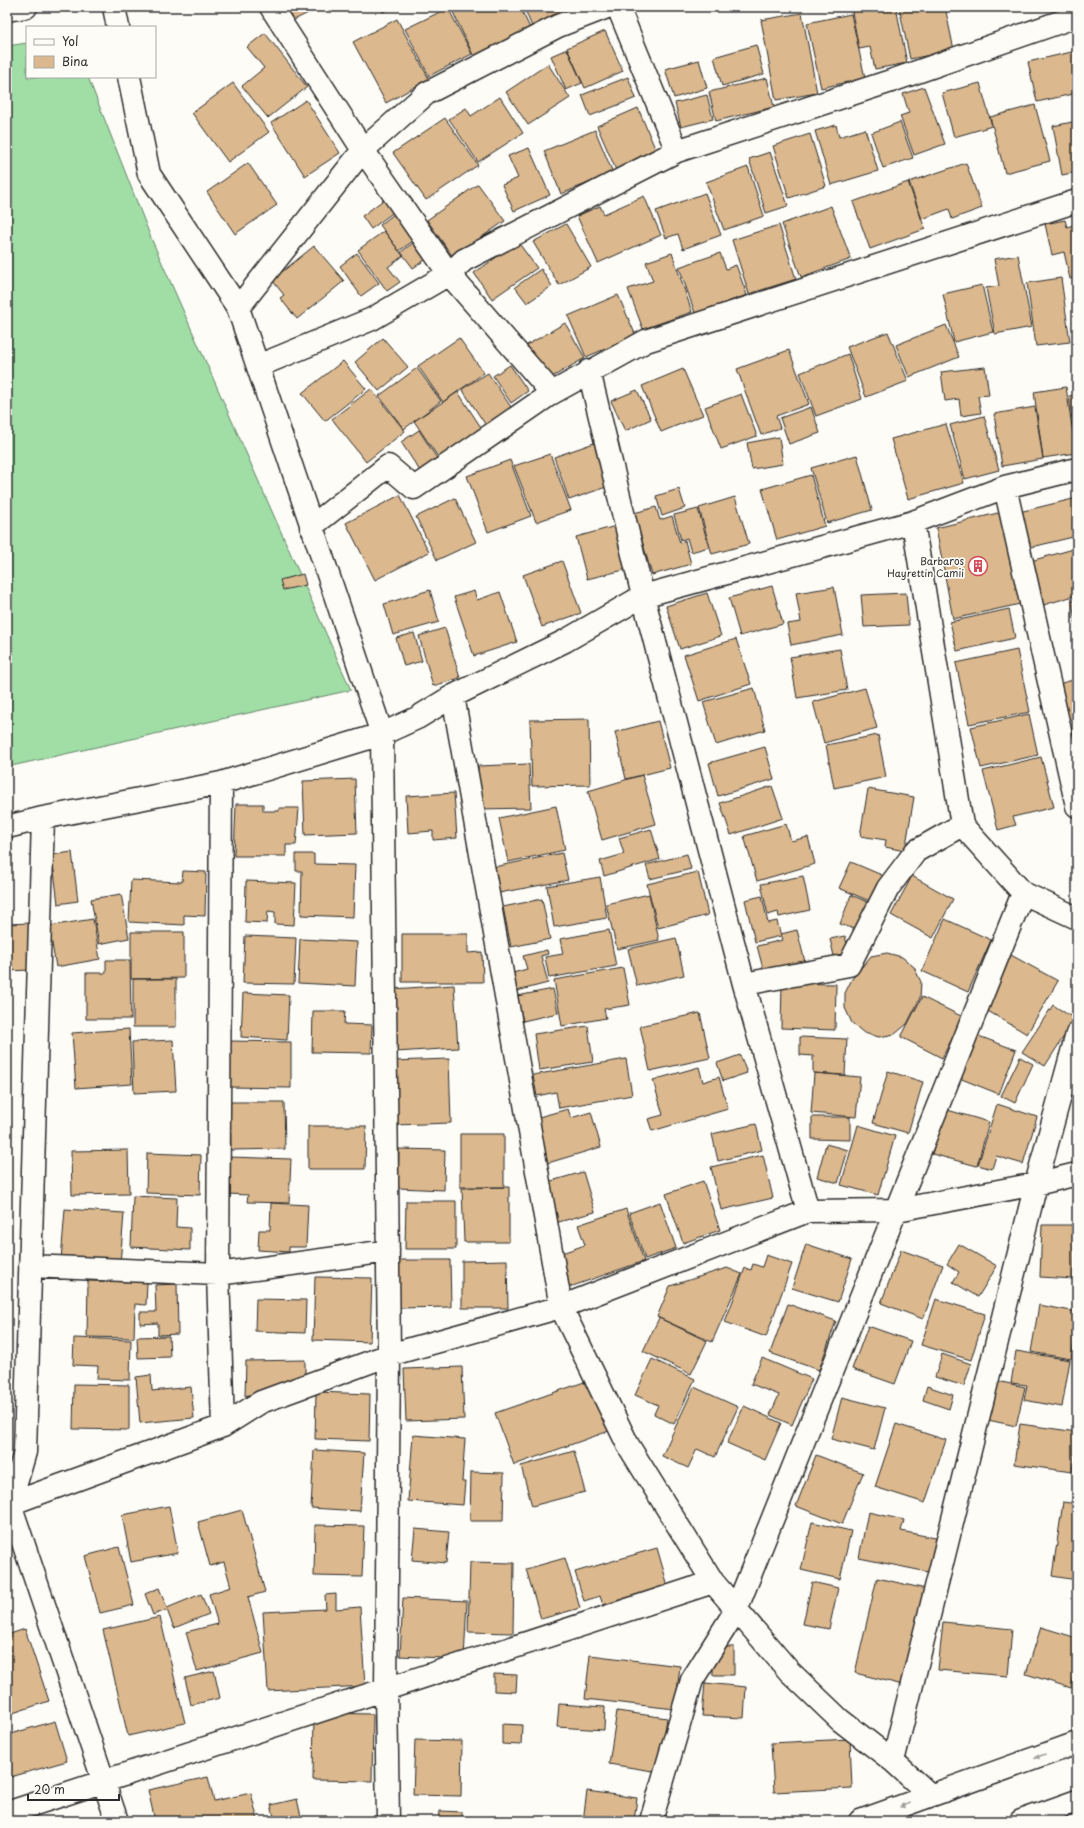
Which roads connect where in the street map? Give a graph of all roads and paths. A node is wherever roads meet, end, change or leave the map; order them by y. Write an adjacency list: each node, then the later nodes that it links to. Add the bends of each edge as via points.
1 (26, 7): 6 (street)
2 (114, 7): 8 (street)
3 (271, 7): 10 (street)
4 (607, 7): 10 (street, via 558,26 427,92)
5 (618, 7): 11 (street)
6 (7, 10)
7 (1077, 16): 11 (street, via 891,81)
8 (118, 26)
9 (129, 78): 14 (street, via 149,174)
10 (363, 150): 13 (street); 14 (street)
11 (676, 151): 13 (street, via 464,260)
12 (1077, 201): 16 (street, via 646,341)
13 (449, 274): 15 (street, via 372,319); 17 (street)
14 (238, 308): 15 (street)
15 (258, 366): 21 (street)
16 (589, 371): 17 (street); 22 (street)
17 (552, 393): 21 (street, via 414,488 388,466)
18 (1077, 469): 19 (street)
19 (1005, 487): 20 (street); 26 (street)
20 (913, 522): 22 (street); 28 (street)
21 (311, 527): 24 (street)
22 (643, 596): 23 (street, via 565,641); 32 (street)
23 (453, 696): 24 (street, via 417,718); 41 (street)
24 (382, 734): 25 (street); 38 (street)
25 (221, 783): 27 (street); 40 (street)
26 (1077, 806)
27 (43, 818): 29 (street); 39 (street)
28 (962, 825): 30 (street); 32 (street, via 916,851 888,888 849,966)
29 (7, 827)
30 (1023, 893): 31 (street); 36 (street)
31 (1077, 918)
32 (744, 984): 37 (street)
33 (1077, 1034): 35 (street)
34 (1077, 1174): 35 (street)
35 (1036, 1184): 36 (street); 49 (street)
36 (897, 1210): 37 (street); 46 (street)
37 (808, 1211): 41 (street)
38 (388, 1251): 40 (street); 42 (street)
39 (30, 1266): 40 (street); 44 (street, via 25,1452)
40 (218, 1274): 43 (street)
41 (561, 1307): 42 (street); 45 (street, via 628,1445)
42 (389, 1355): 43 (street, via 261,1402); 47 (street)
43 (223, 1426): 44 (street)
44 (9, 1505): 50 (street)
45 (713, 1582): 46 (street); 47 (street)
46 (736, 1610): 49 (street, via 789,1672 840,1720); 56 (street, via 692,1680)
47 (386, 1689): 50 (street); 55 (street)
48 (1076, 1742): 51 (street, one-way to 51)
49 (893, 1761): 51 (street)
50 (104, 1781): 53 (street); 54 (street)
51 (930, 1795): 57 (street, one-way to 57)
52 (1077, 1801): 58 (street)
53 (7, 1813)
54 (118, 1821)
55 (388, 1821)
56 (651, 1821)
57 (860, 1821)
58 (1021, 1821)

